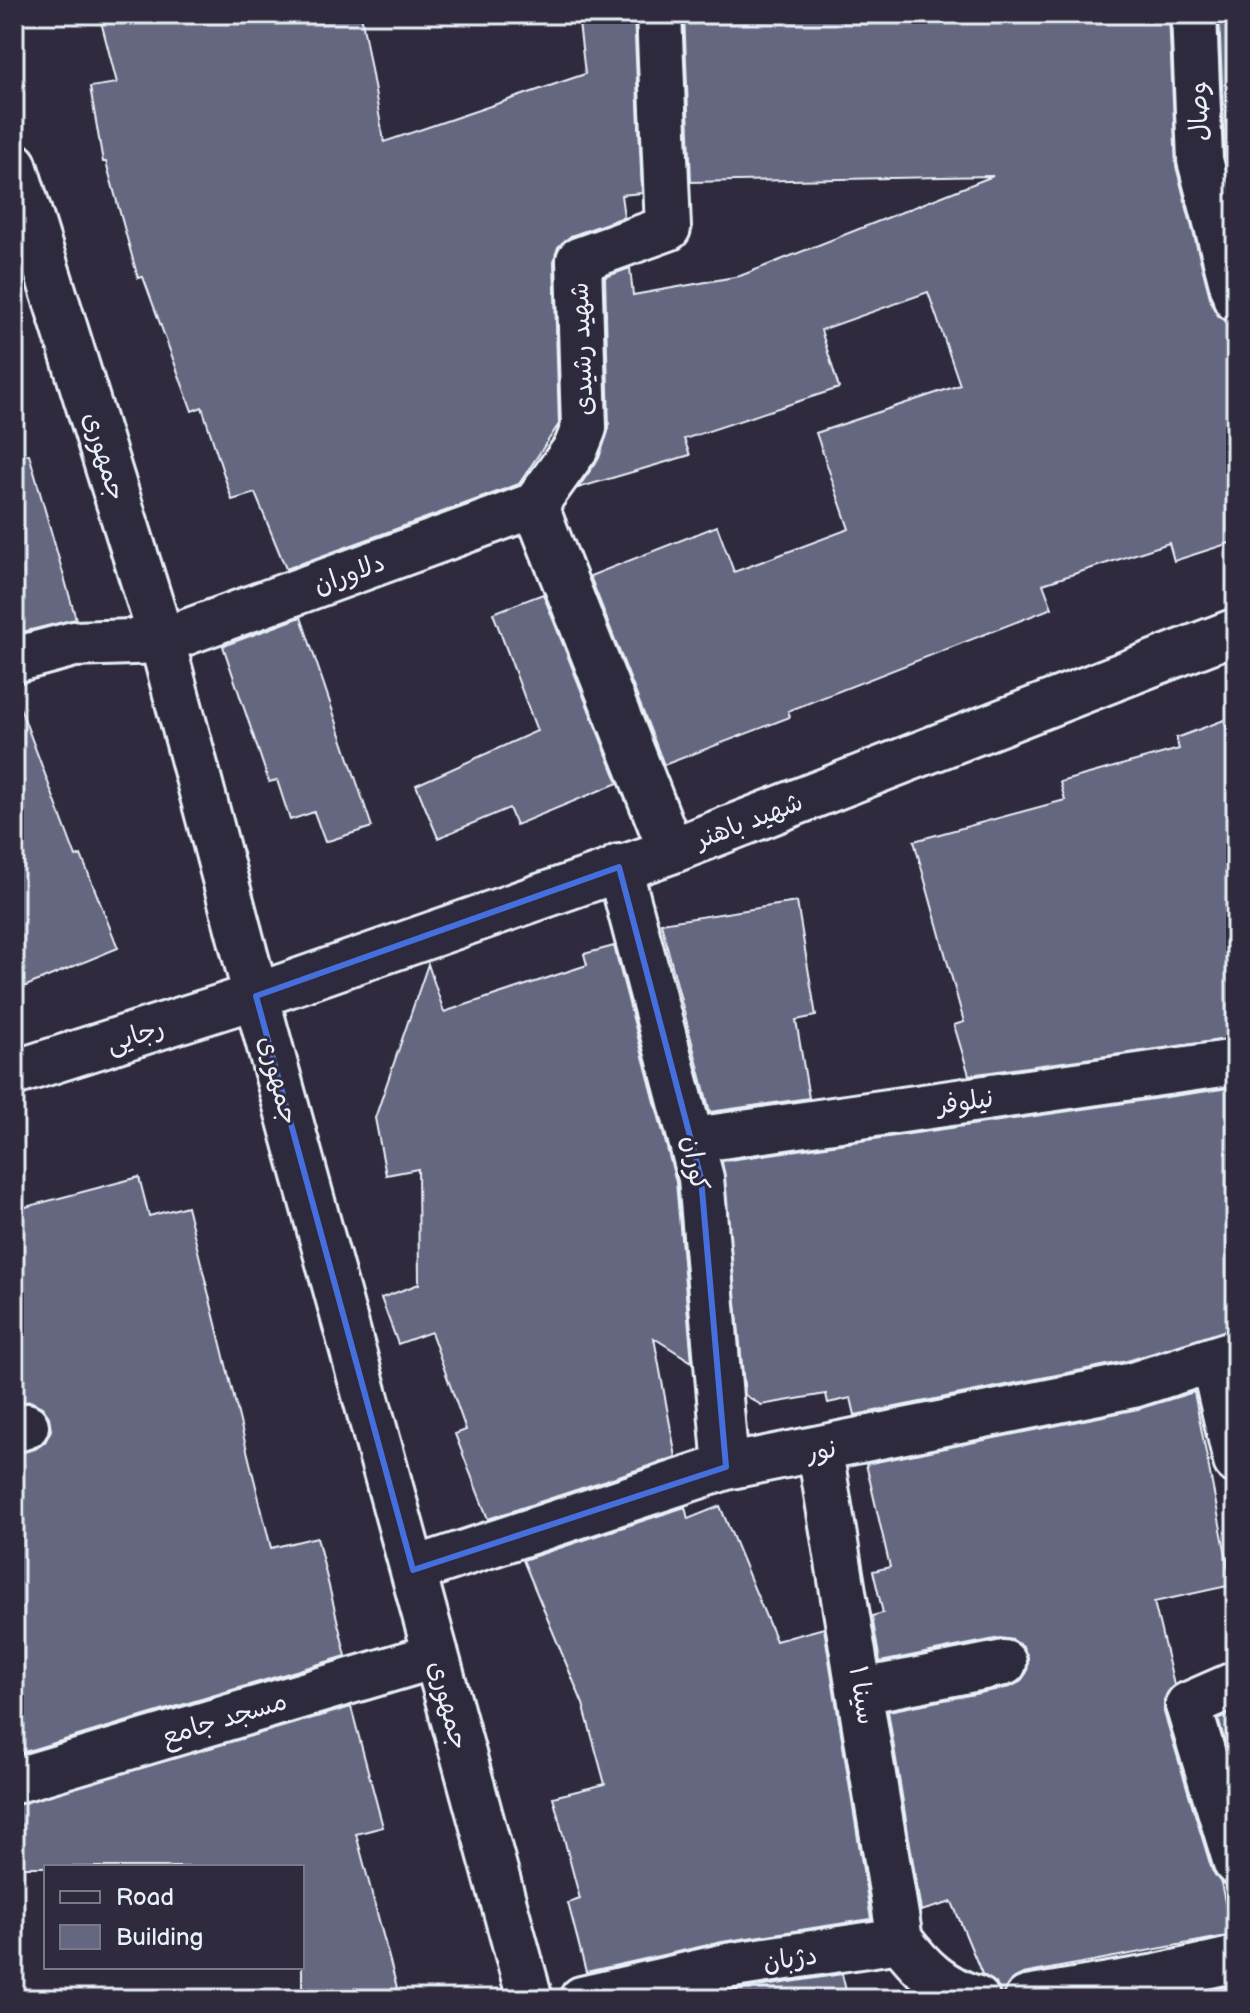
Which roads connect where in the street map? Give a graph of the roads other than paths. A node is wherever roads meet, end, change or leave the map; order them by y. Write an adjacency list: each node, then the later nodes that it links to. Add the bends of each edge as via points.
1 (659, 14): 5 (street, شهید رشیدی, via 668,228 579,260 584,428)
2 (1194, 14): 4 (street, وصال, via 1200,160)
3 (14, 165): 7 (street, جمهوری)
4 (1236, 299)
5 (535, 505): 7 (street, دلاوران); 9 (street)
6 (1236, 631): 9 (street, شهید باهنر)
7 (162, 641): 8 (street, دلاوران, via 74,644); 11 (street, جمهوری)
8 (14, 660)
9 (671, 851): 10 (street, شهید باهنر)
10 (619, 867): 11 (street, شهید باهنر); 14 (street, کوران)
11 (256, 996): 13 (street, رجایی); 19 (street, جمهوری)
12 (1236, 1062): 14 (street, نیلوفر)
13 (14, 1073)
14 (694, 1140): 18 (street, کوران)
15 (1224, 1356): 16 (street, نور, via 1133,1385); 17 (street)
16 (820, 1451): 18 (street, نور); 23 (street, سینا ۱)
17 (1236, 1461)
18 (726, 1467): 19 (street, نور)
19 (413, 1570): 20 (street, جمهوری)
20 (435, 1656): 24 (street, مسجد جامع); 29 (street, جمهوری)
21 (1004, 1663): 23 (street)
22 (1236, 1684): 25 (street, via 1188,1705)
23 (862, 1691): 26 (street, سینا ۱)
24 (14, 1781)
25 (1236, 1863)
26 (900, 1940): 30 (street, دژبان, via 727,1966); 31 (street, via 922,1969 950,1991)
27 (1236, 1959): 28 (street)
28 (1160, 1988): 32 (street)
29 (530, 1999)
30 (582, 1999)
31 (977, 1999)
32 (1027, 1999)

